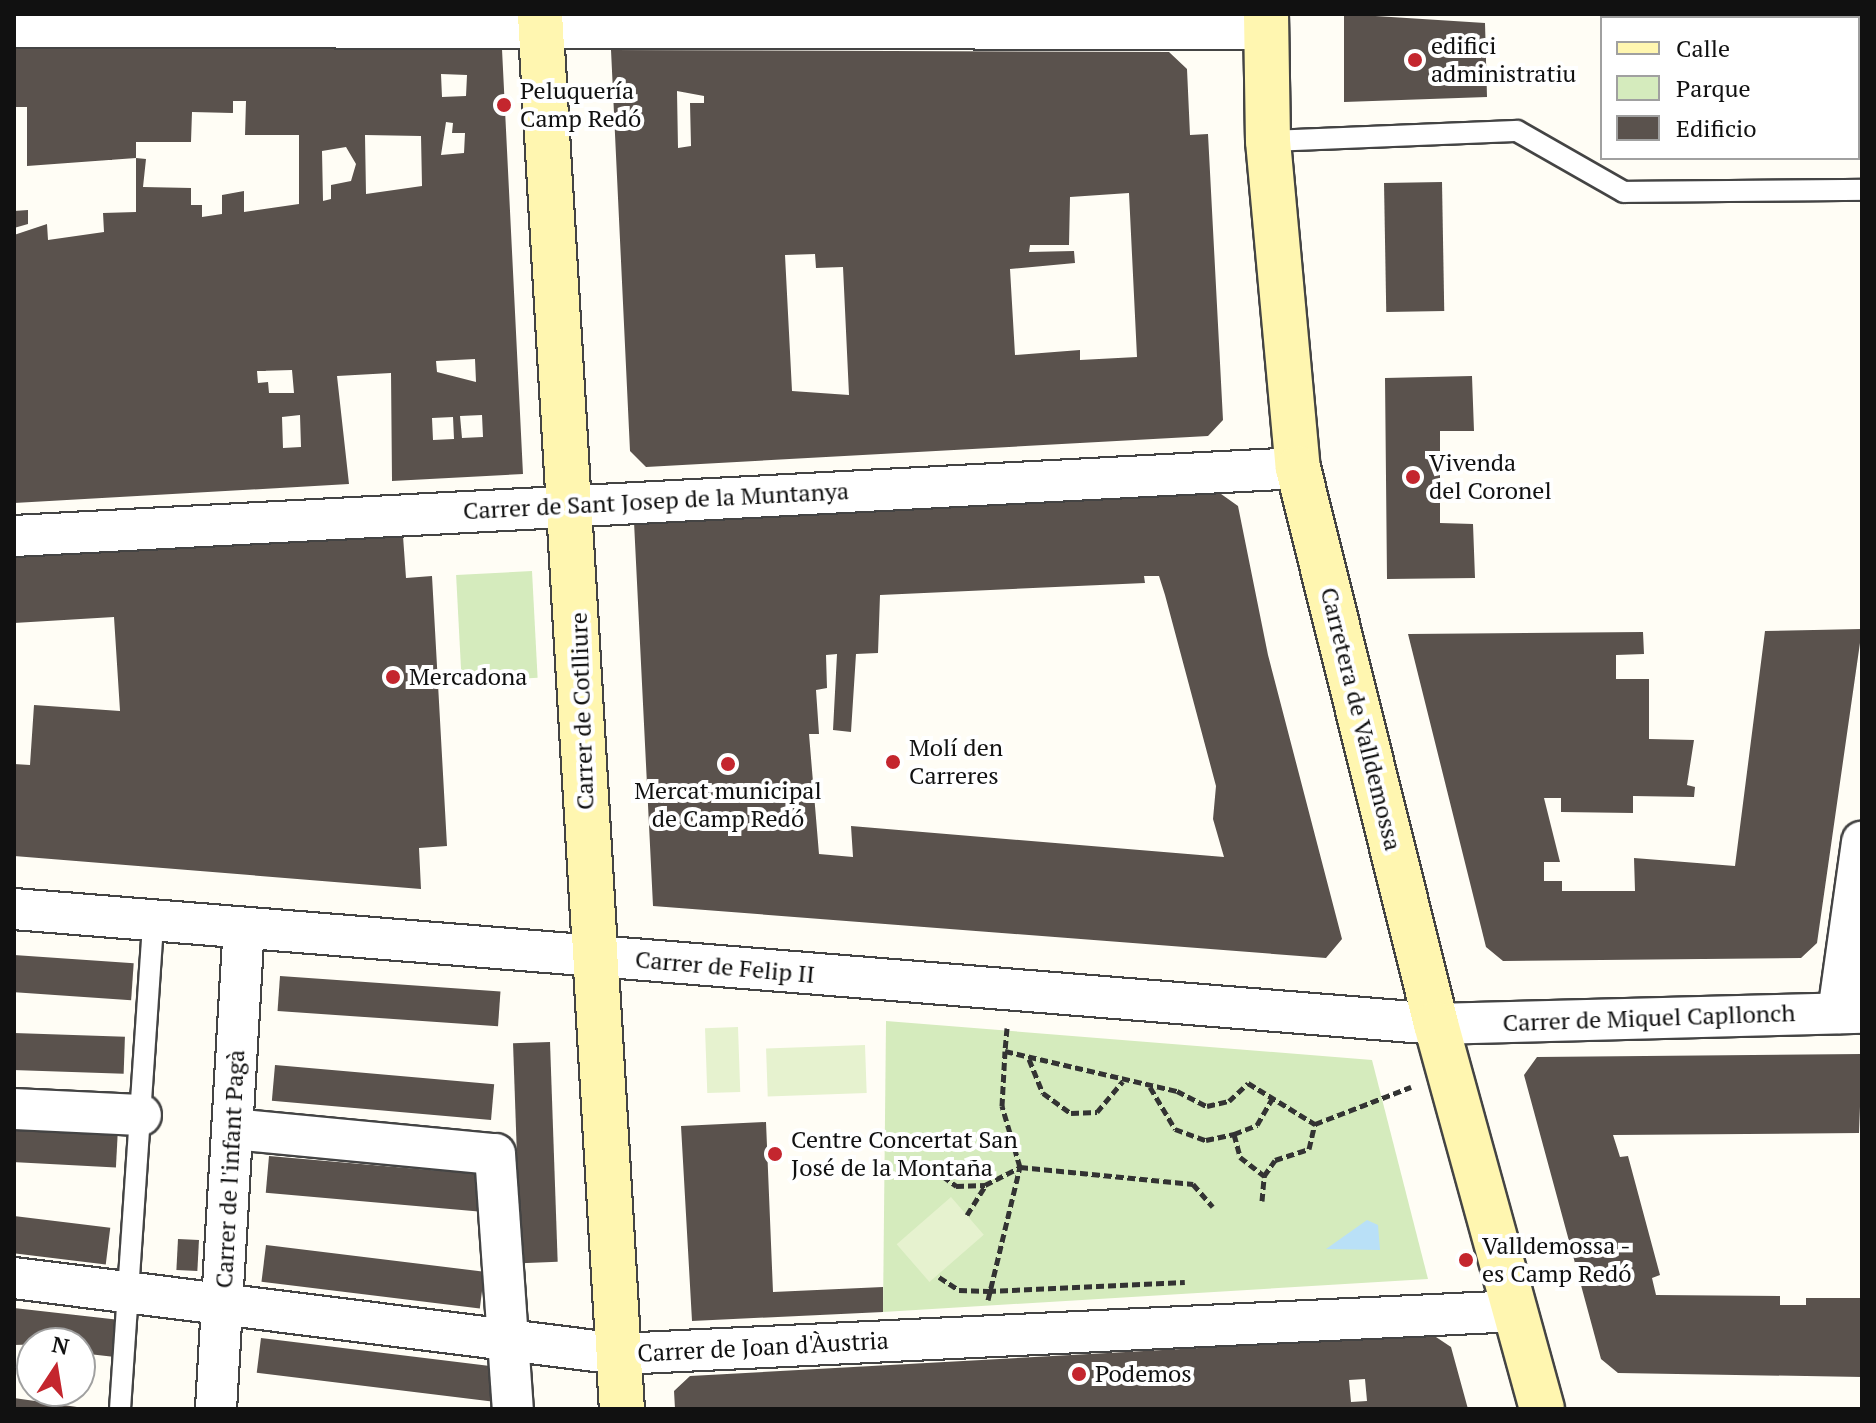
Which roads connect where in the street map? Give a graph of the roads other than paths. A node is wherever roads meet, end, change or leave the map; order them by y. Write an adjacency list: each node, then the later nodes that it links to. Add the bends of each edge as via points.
1 (540, 21): 2 (street); 3 (street); 7 (main road, Carrer de Cotlliure)
2 (1266, 22): 4 (main road, Carretera de Valldemossa)
3 (14, 27)
4 (1268, 141): 5 (lane, via 1517,131 1624,192); 6 (main road, Carretera de Valldemossa)
5 (1862, 190)
6 (1298, 468): 7 (street, Carrer de Sant Josep de la Muntanya); 15 (main road, Carretera de Valldemossa)
7 (574, 505): 8 (street, Carrer de Sant Josep de la Muntanya); 13 (main road, Carrer de Cotlliure)
8 (14, 536)
9 (1862, 842): 14 (street)
10 (14, 909): 11 (street, Carrer de Felip II)
11 (153, 920): 12 (street, Carrer de Felip II); 17 (lane)
12 (244, 929): 13 (street, Carrer de Felip II); 18 (street, Carrer de l'infant Pagà)
13 (593, 956): 15 (street, Carrer de Felip II); 24 (main road, Carrer de Cotlliure)
14 (1850, 1013): 15 (street, Carrer de Miquel Capllonch)
15 (1436, 1024): 22 (main road, Carretera de Valldemossa)
16 (14, 1109): 17 (street)
17 (141, 1115): 20 (lane)
18 (233, 1129): 21 (street, Carrer de l'infant Pagà); 23 (street, via 495,1154)
19 (14, 1278): 20 (street, Carrer de Joan d'Àustria)
20 (130, 1290): 21 (street, Carrer de Joan d'Àustria); 25 (lane)
21 (222, 1301): 23 (street, Carrer de Joan d'Àustria); 26 (street, Carrer de l'infant Pagà)
22 (1516, 1311): 24 (street, Carrer de Joan d'Àustria); 29 (main road, Carretera de Valldemossa)
23 (510, 1342): 24 (street, Carrer de Joan d'Àustria); 27 (street)
24 (619, 1354): 28 (main road, Carrer de Cotlliure)
25 (120, 1409)
26 (216, 1409)
27 (513, 1409)
28 (622, 1409)
29 (1542, 1409)

